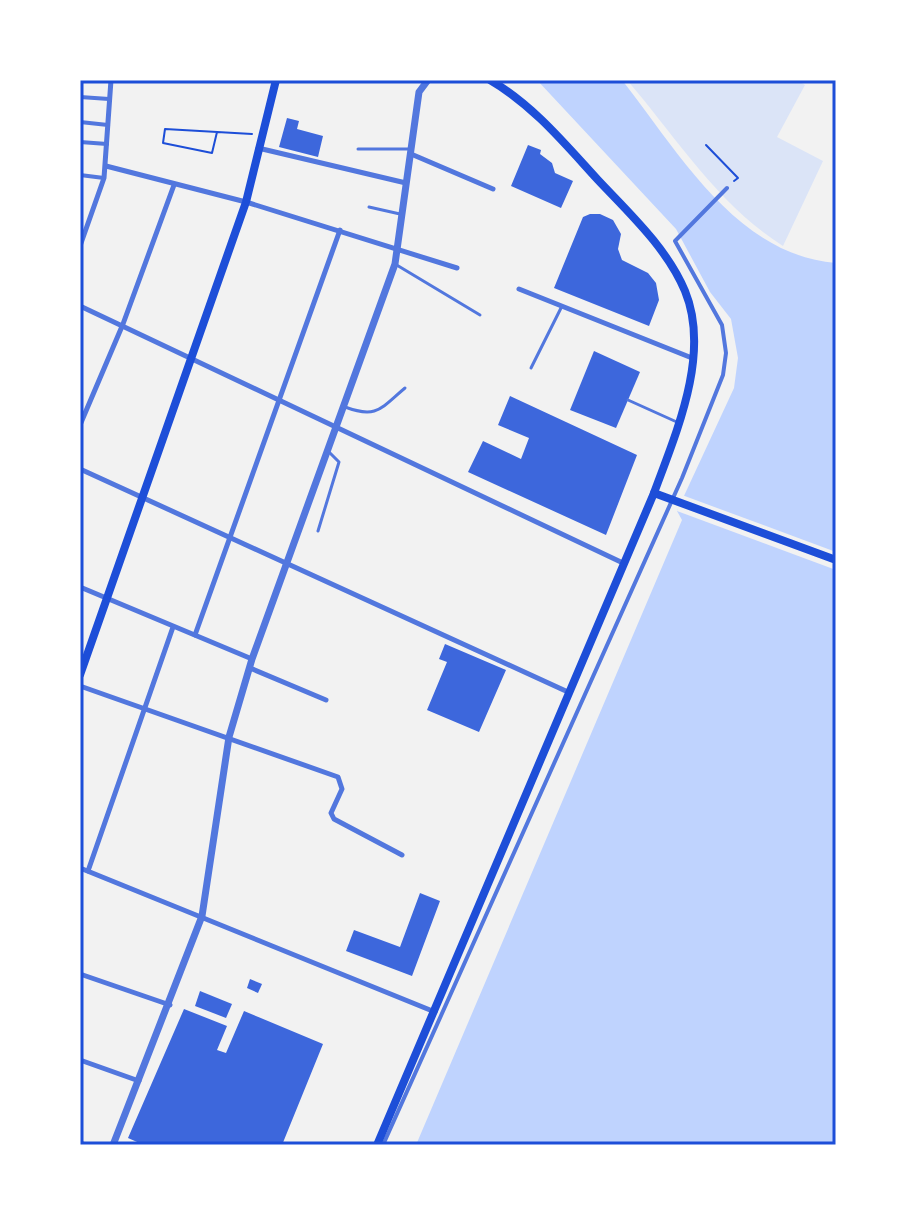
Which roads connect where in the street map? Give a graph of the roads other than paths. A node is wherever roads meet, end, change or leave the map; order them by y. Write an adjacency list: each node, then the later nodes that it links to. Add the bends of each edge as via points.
1 (111, 80): 6 (street)
2 (276, 80): 11 (main road)
3 (490, 80): 34 (main road, via 532,110 654,242 684,290)
4 (427, 81): 13 (street, via 419,92)
5 (80, 97): 6 (street)
6 (111, 100): 8 (street)
7 (80, 122): 8 (street)
8 (108, 125): 10 (street)
9 (80, 142): 10 (street)
10 (107, 144): 14 (street)
11 (258, 148): 17 (street); 21 (main road)
12 (358, 149): 13 (lane)
13 (412, 151): 17 (street); 20 (street)
14 (106, 166): 16 (street); 18 (street)
15 (80, 175): 16 (street)
16 (104, 178): 25 (street)
17 (407, 184): 23 (street)
18 (174, 185): 21 (street); 33 (street)
19 (727, 188): 76 (street, via 675,241 722,325 723,375 682,478)
20 (493, 189)
21 (246, 202): 24 (street); 35 (main road)
22 (369, 207): 23 (lane)
23 (404, 214): 26 (street)
24 (340, 230): 26 (street); 39 (street)
25 (80, 246)
26 (398, 249): 27 (street); 28 (street)
27 (395, 264): 32 (lane); 40 (street)
28 (457, 268)
29 (519, 289): 31 (street)
30 (80, 306): 33 (street)
31 (561, 308): 34 (street); 36 (lane)
32 (480, 315)
33 (123, 324): 35 (street); 42 (street)
34 (692, 358): 41 (main road)
35 (194, 359): 39 (street); 47 (main road)
36 (531, 368)
37 (405, 388): 40 (lane, via 375,412)
38 (628, 400): 41 (lane)
39 (279, 401): 43 (street); 49 (street)
40 (345, 407): 43 (street)
41 (679, 423): 46 (main road)
42 (80, 425)
43 (338, 427): 44 (street); 52 (street)
44 (329, 452): 48 (lane, via 339,462); 51 (street)
45 (80, 469): 47 (street)
46 (654, 493): 50 (main road); 52 (main road)
47 (145, 499): 49 (street); 54 (main road)
48 (318, 531)
49 (228, 537): 51 (street); 56 (street)
50 (836, 560)
51 (289, 562): 57 (street); 60 (street)
52 (623, 563): 60 (main road)
53 (80, 587): 54 (street)
54 (106, 599): 55 (street); 58 (main road)
55 (173, 627): 56 (street); 62 (street)
56 (195, 635): 57 (street)
57 (251, 663): 61 (street); 63 (street)
58 (80, 675)
59 (80, 686): 62 (street)
60 (568, 692): 70 (main road)
61 (326, 700)
62 (145, 709): 63 (street); 66 (street)
63 (229, 737): 64 (street, via 338,777 342,789 331,813 334,819); 67 (street)
64 (402, 855)
65 (80, 868): 66 (street)
66 (88, 871): 67 (street)
67 (202, 916): 69 (street); 70 (street)
68 (80, 974): 69 (street)
69 (170, 1005): 72 (street)
70 (435, 1012): 76 (main road)
71 (80, 1060): 72 (street)
72 (139, 1081): 75 (street)
73 (80, 1143): 74 (street)
74 (86, 1145)
75 (113, 1145)
76 (380, 1145)

